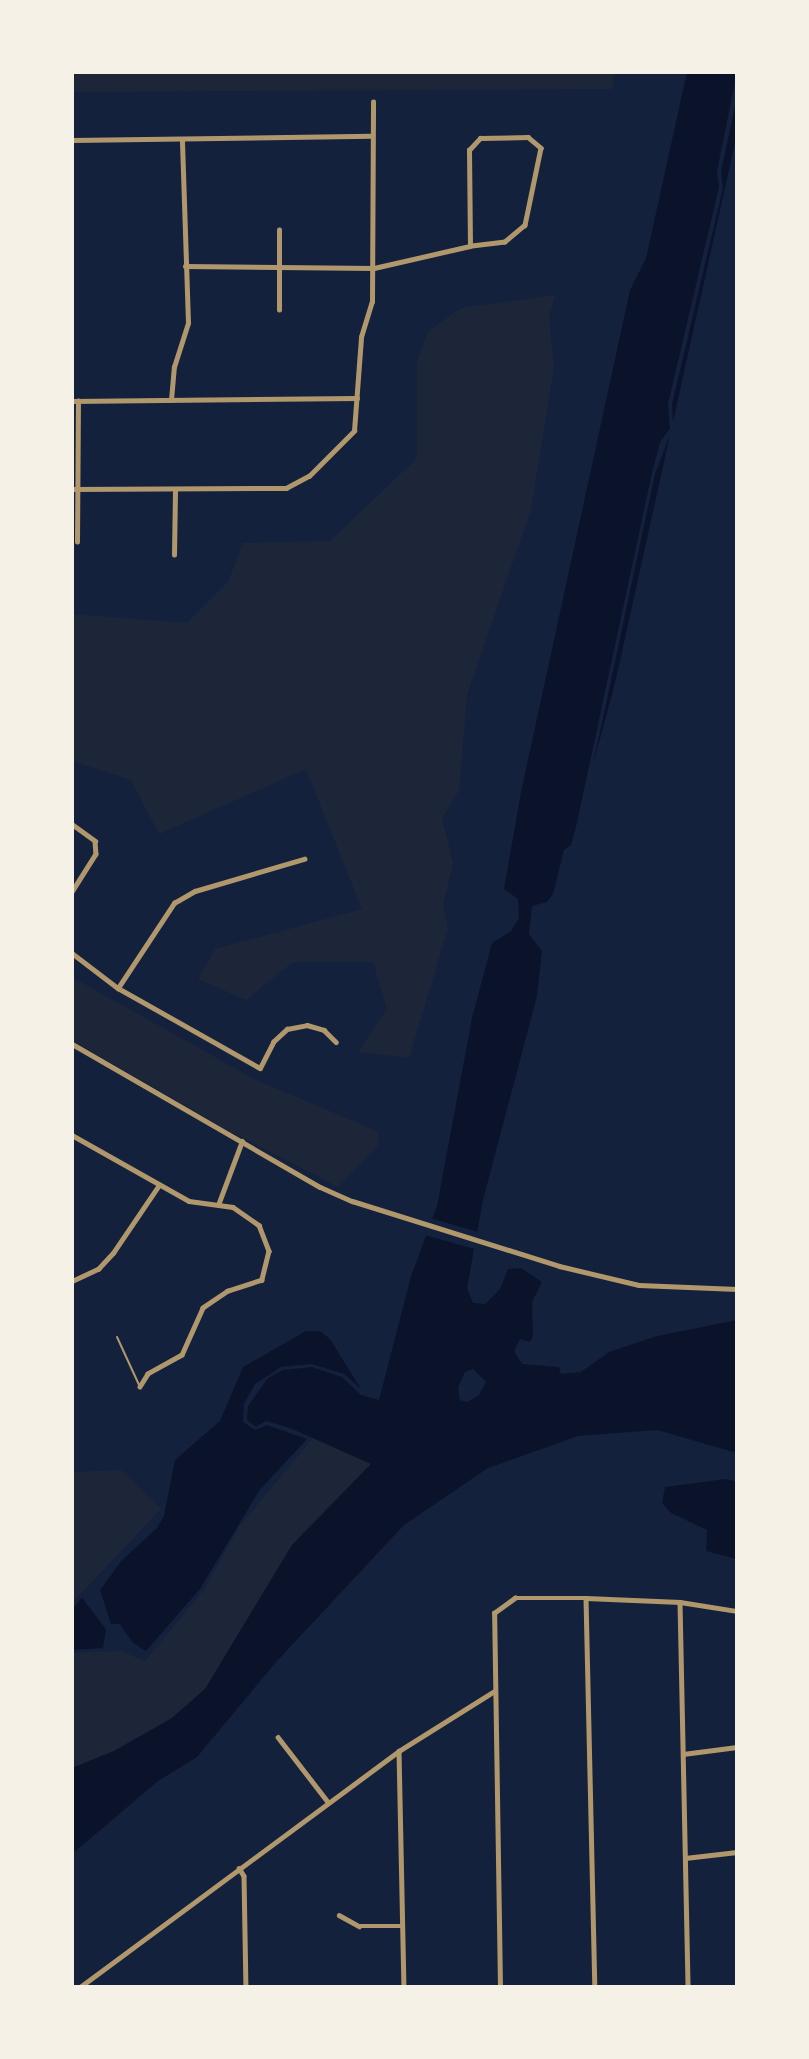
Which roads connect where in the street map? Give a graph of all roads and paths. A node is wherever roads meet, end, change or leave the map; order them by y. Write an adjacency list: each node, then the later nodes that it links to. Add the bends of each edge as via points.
1 (373, 102): 2 (street)
2 (371, 136): 4 (street); 9 (street)
3 (72, 140): 4 (street)
4 (182, 140): 8 (street)
5 (279, 230): 7 (street)
6 (471, 246): 6 (street, via 469,150 480,138 528,137 541,148 525,225 505,242); 9 (street)
7 (280, 265): 8 (street); 9 (street); 10 (street)
8 (185, 266): 12 (street, via 188,323 174,367)
9 (374, 268): 11 (street, via 372,302 361,337)
10 (279, 310)
11 (357, 398): 12 (street); 17 (street, via 354,431 309,475 286,488)
12 (171, 400): 14 (street)
13 (72, 401): 14 (street)
14 (78, 401): 16 (street)
15 (72, 489): 16 (street)
16 (81, 489): 17 (street); 18 (street)
17 (175, 491): 19 (street)
18 (78, 542)
19 (174, 555)
20 (72, 824): 22 (street, via 95,841 96,854)
21 (304, 859): 24 (street, via 195,891 174,903)
22 (72, 892)
23 (72, 953): 24 (street)
24 (118, 988): 25 (street, via 260,1068 273,1042 287,1029 307,1025 324,1030)
25 (336, 1042)
26 (72, 1044): 28 (street)
27 (72, 1135): 29 (street)
28 (242, 1141): 30 (street); 32 (street, via 320,1187 418,1224 639,1285)
29 (159, 1185): 30 (street, via 189,1201); 31 (street, via 113,1253 98,1269)
30 (218, 1205): 34 (street, via 233,1207 259,1225 269,1251 269,1267 262,1280 228,1291 203,1308 182,1355 149,1374)
31 (72, 1281)
32 (737, 1289)
33 (117, 1337): 34 (lane)
34 (140, 1387)
35 (586, 1598): 36 (street); 38 (street, via 515,1598 495,1613); 53 (street)
36 (680, 1602): 37 (street); 42 (street)
37 (737, 1611)
38 (493, 1692): 41 (street); 52 (street)
39 (278, 1737): 43 (street)
40 (737, 1747): 42 (street)
41 (399, 1751): 43 (street); 48 (street)
42 (683, 1754): 45 (street)
43 (328, 1802): 46 (street)
44 (737, 1852): 45 (street)
45 (685, 1858): 54 (street)
46 (239, 1868): 49 (street); 50 (street, via 244,1876)
47 (339, 1915): 48 (street, via 359,1926)
48 (403, 1926): 51 (street)
49 (80, 1987)
50 (246, 1987)
51 (404, 1987)
52 (500, 1987)
53 (595, 1987)
54 (688, 1987)

